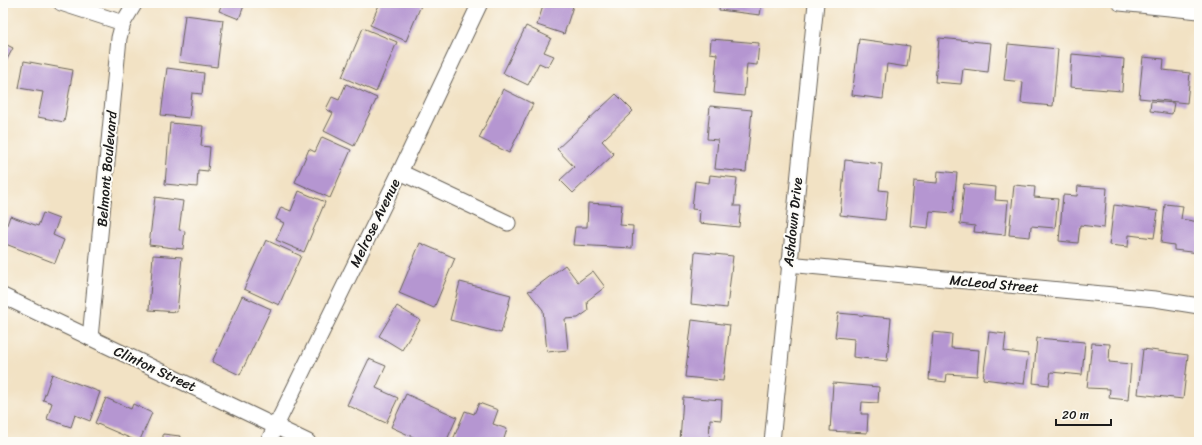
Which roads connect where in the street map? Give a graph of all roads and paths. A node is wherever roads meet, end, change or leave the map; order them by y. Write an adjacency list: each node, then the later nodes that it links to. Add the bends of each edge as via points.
1 (61, 3): 7 (street)
2 (135, 3): 7 (street, Belmont Boulevard)
3 (480, 3): 8 (street, Melrose Avenue)
4 (816, 3): 10 (street, Ashdown Drive)
5 (1120, 3): 6 (street)
6 (1199, 11)
7 (123, 24): 13 (street, Belmont Boulevard)
8 (400, 172): 9 (street); 14 (street, Melrose Avenue)
9 (508, 223)
10 (788, 264): 12 (street, McLeod Street); 17 (street, Ashdown Drive)
11 (3, 296): 13 (street, Clinton Street)
12 (1199, 306)
13 (90, 338): 14 (street, Clinton Street)
14 (276, 426): 15 (street, Melrose Avenue); 16 (street, Clinton Street)
15 (268, 442)
16 (308, 442)
17 (772, 442)

